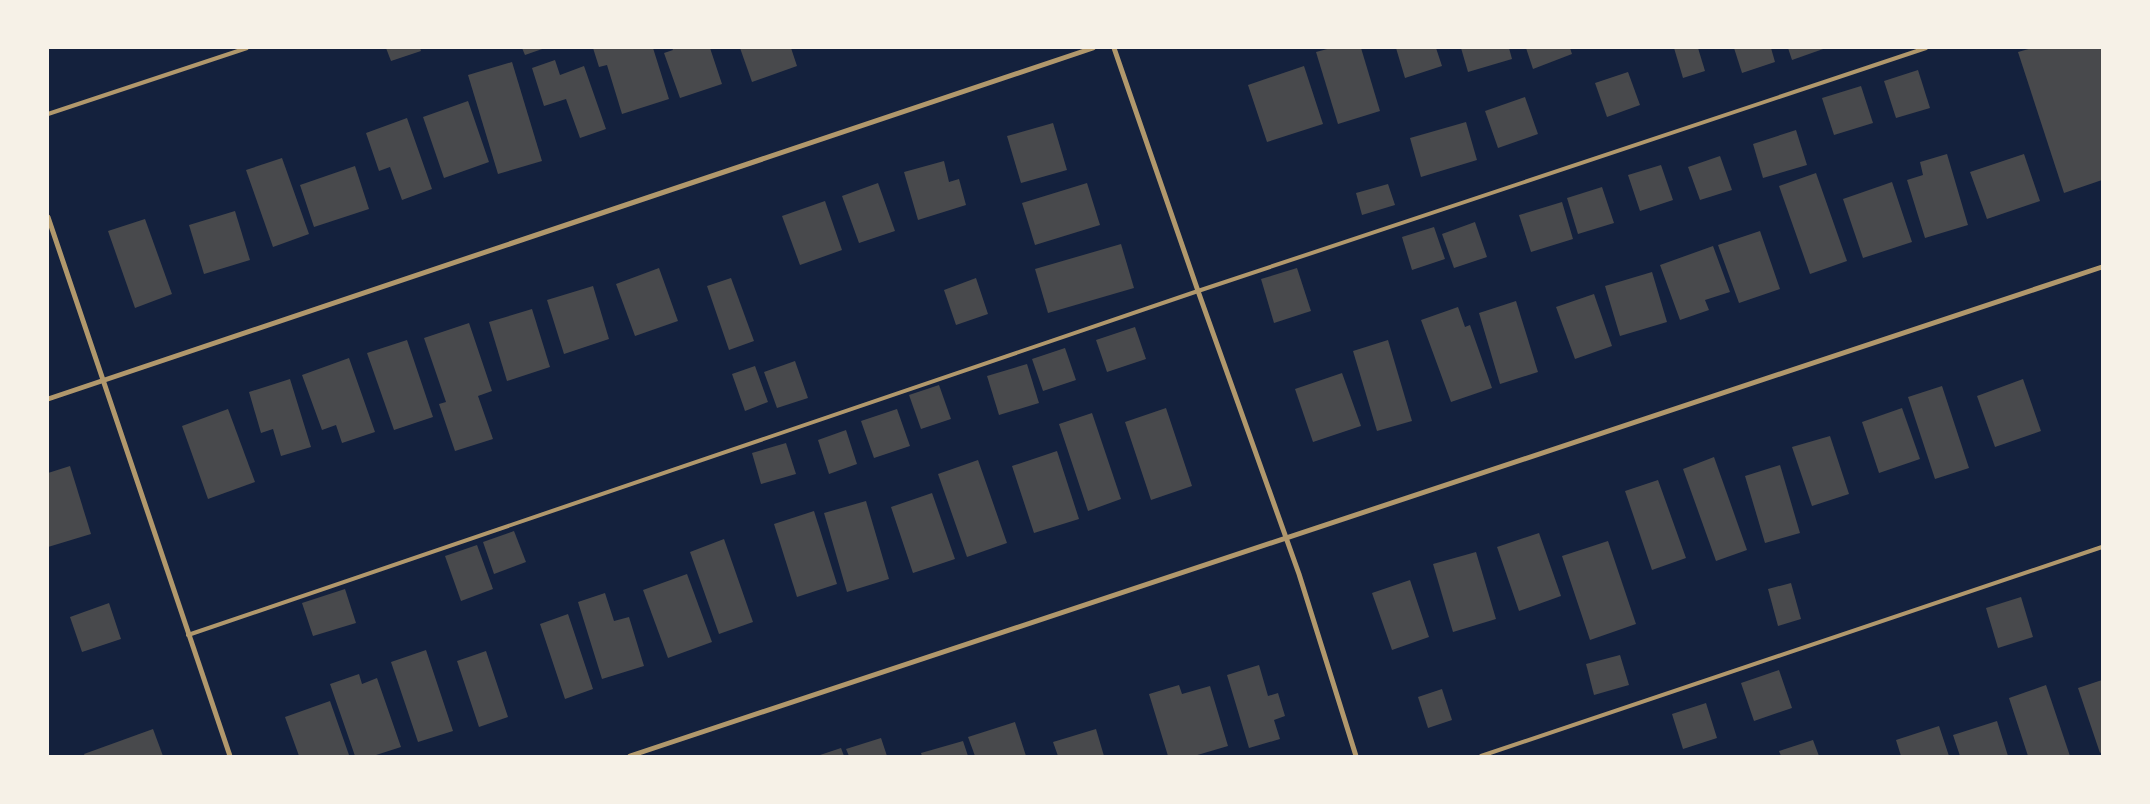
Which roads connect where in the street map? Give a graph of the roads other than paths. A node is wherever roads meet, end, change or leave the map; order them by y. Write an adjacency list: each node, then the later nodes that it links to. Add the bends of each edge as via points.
1 (247, 48): 5 (lane)
2 (1093, 48): 9 (street)
3 (1114, 48): 8 (street)
4 (1926, 48): 8 (lane)
5 (48, 114)
6 (48, 217): 9 (street)
7 (2102, 267): 11 (street)
8 (1198, 291): 11 (street); 13 (lane)
9 (104, 381): 10 (street); 13 (street)
10 (48, 399)
11 (1287, 538): 15 (street); 16 (street)
12 (2102, 547): 17 (lane)
13 (188, 635): 14 (street)
14 (230, 756)
15 (630, 756)
16 (1356, 756)
17 (1481, 756)

